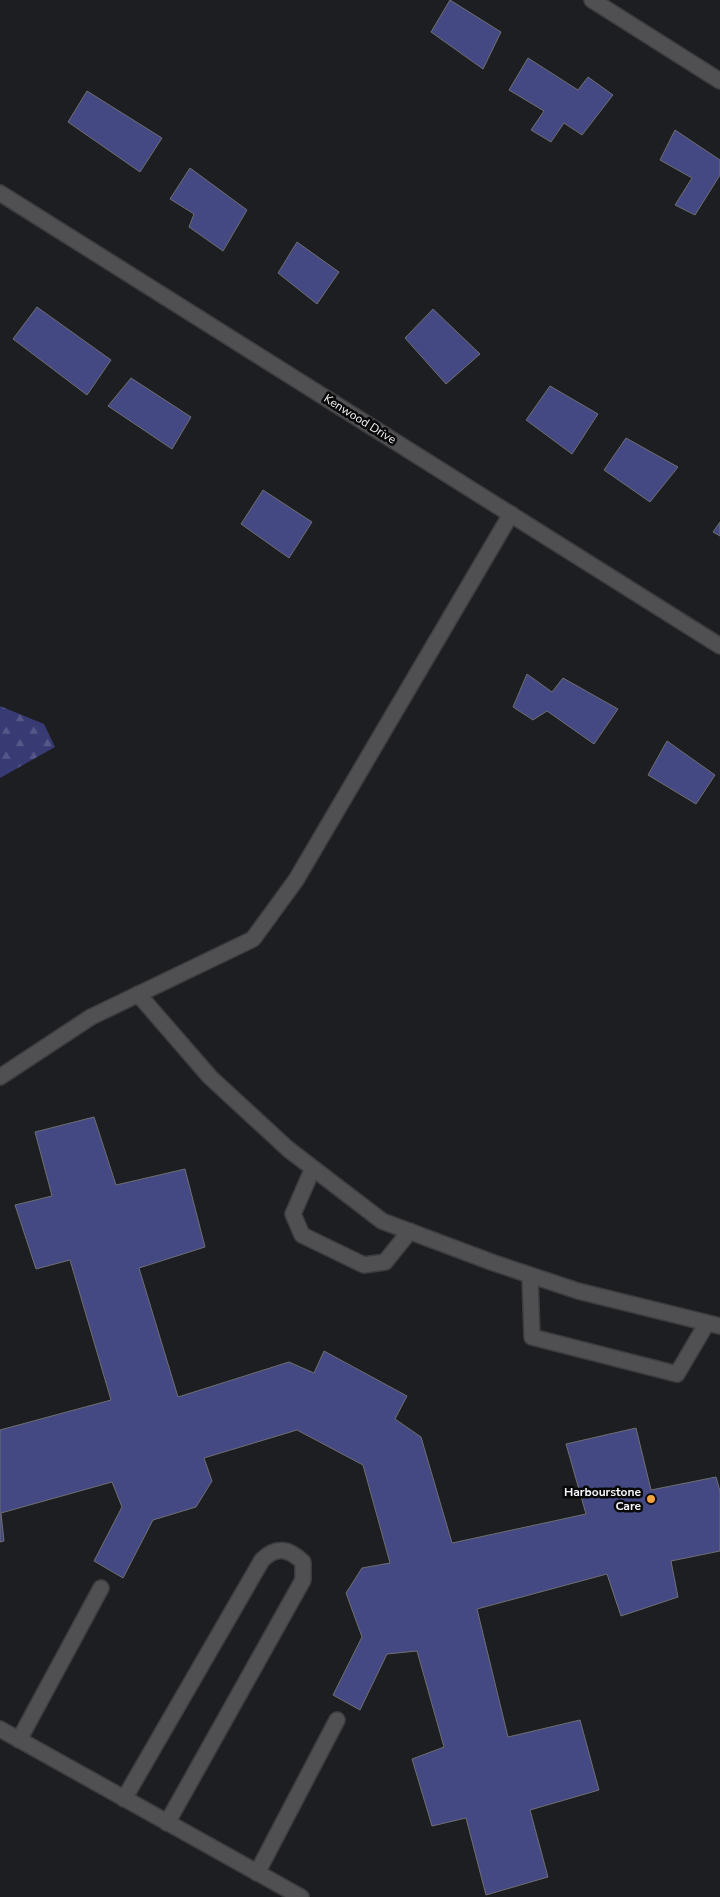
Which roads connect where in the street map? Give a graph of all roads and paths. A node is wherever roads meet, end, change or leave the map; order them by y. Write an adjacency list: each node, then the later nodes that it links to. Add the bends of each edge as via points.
1 (592, 0): 2 (street)
2 (720, 81)
3 (0, 192): 4 (street, Kenwood Drive)
4 (510, 514): 5 (street, Kenwood Drive); 6 (street, via 296,880 253,939)
5 (720, 646)
6 (138, 994): 7 (street, via 91,1016); 8 (street, via 210,1077 288,1150)
7 (0, 1077)
8 (313, 1168): 9 (street, via 382,1220); 9 (street, via 293,1214 302,1234 364,1265 385,1262)
9 (410, 1232): 10 (street)
10 (530, 1276): 11 (street); 11 (street, via 532,1337 677,1374)
11 (714, 1324)
12 (101, 1588): 15 (street)
13 (337, 1720): 18 (street)
14 (0, 1729): 15 (street)
15 (19, 1740): 16 (street)
16 (124, 1799): 17 (street); 17 (street, via 262,1560 269,1553 293,1552 303,1562 303,1580)
17 (167, 1824): 18 (street)
18 (257, 1873): 19 (street)
19 (301, 1897)

